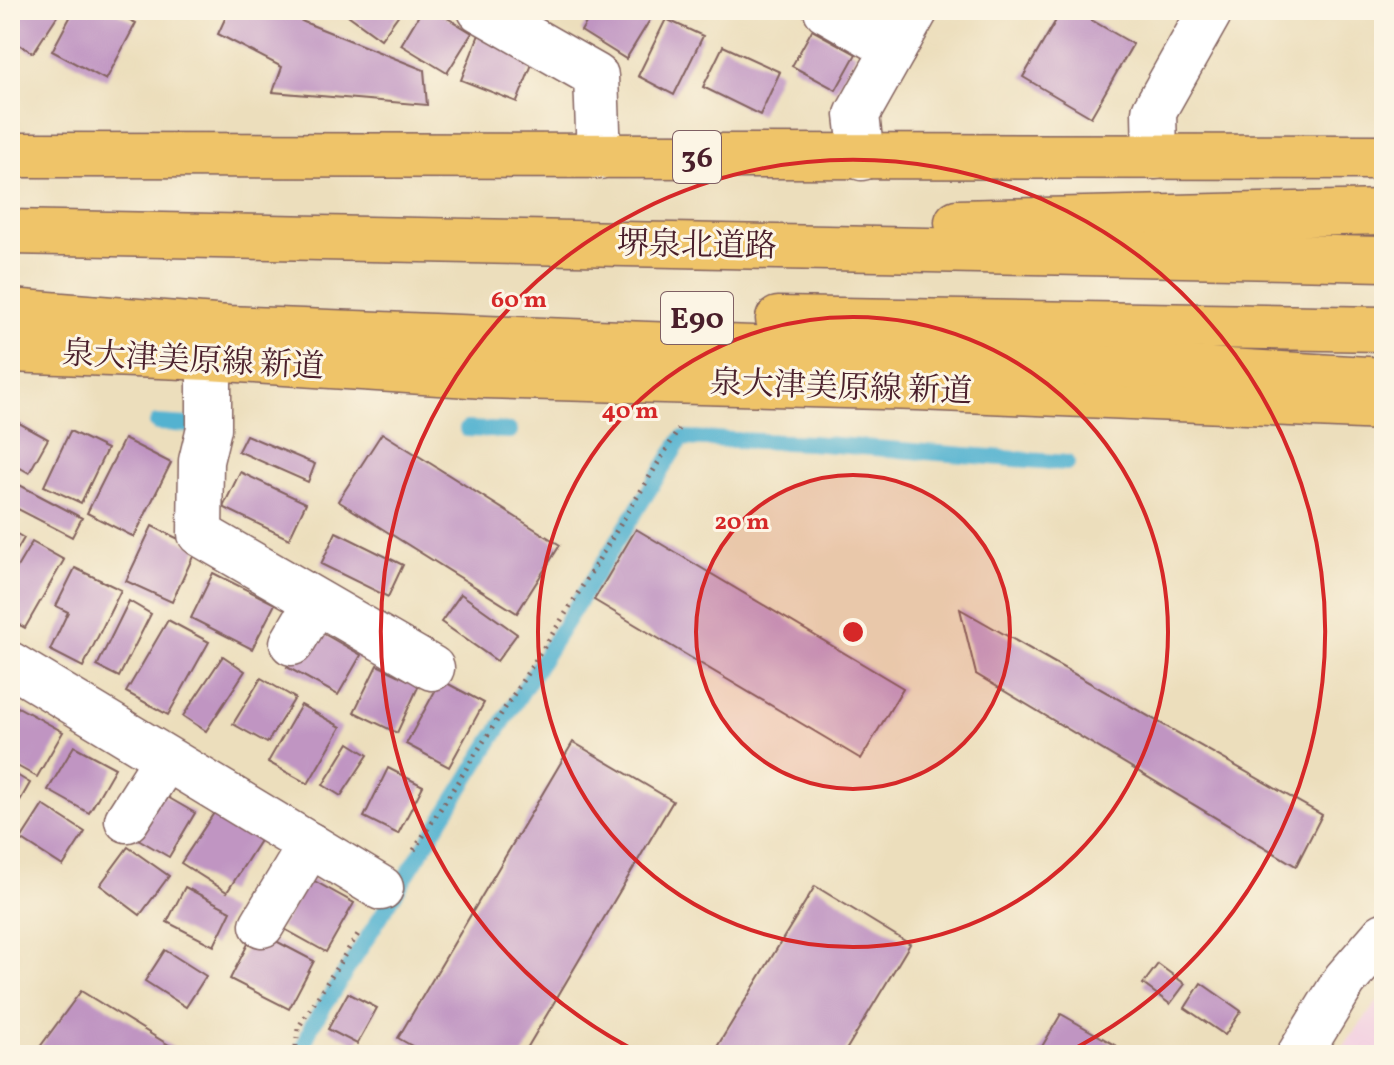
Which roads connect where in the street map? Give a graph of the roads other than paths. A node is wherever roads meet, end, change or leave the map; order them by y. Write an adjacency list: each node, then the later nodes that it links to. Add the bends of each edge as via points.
1 (480, 10): 7 (street, via 596,76)
2 (826, 10): 5 (street)
3 (916, 10): 5 (street)
4 (1211, 10): 8 (street, via 1154,111)
5 (894, 49): 10 (street, via 857,115)
6 (10, 155): 7 (main road, 36)
7 (599, 157): 10 (main road, 36)
8 (1155, 157): 9 (main road, 36); 10 (main road, 36)
9 (1384, 157)
10 (862, 158)
11 (1384, 212): 13 (main road)
12 (10, 232): 13 (main road, 堺泉北道路 / E90)
13 (459, 239): 14 (main road, 堺泉北道路 / E90)
14 (1384, 259)
15 (10, 309): 16 (main road, E90); 19 (main road, via 228,328 985,357)
16 (1384, 329)
17 (10, 350): 18 (main road, 泉大津美原線 新道)
18 (209, 358): 20 (main road, 泉大津美原線 新道, via 485,376); 21 (street, via 200,534)
19 (1384, 380)
20 (1384, 408)
21 (316, 602): 22 (street); 23 (street)
22 (292, 643)
23 (432, 668)
24 (15, 677): 25 (street)
25 (166, 759): 26 (street); 27 (street)
26 (127, 820)
27 (310, 845): 28 (street); 29 (street)
28 (381, 888)
29 (262, 925)
30 (1384, 935): 31 (street, via 1345,980)
31 (1299, 1055)

